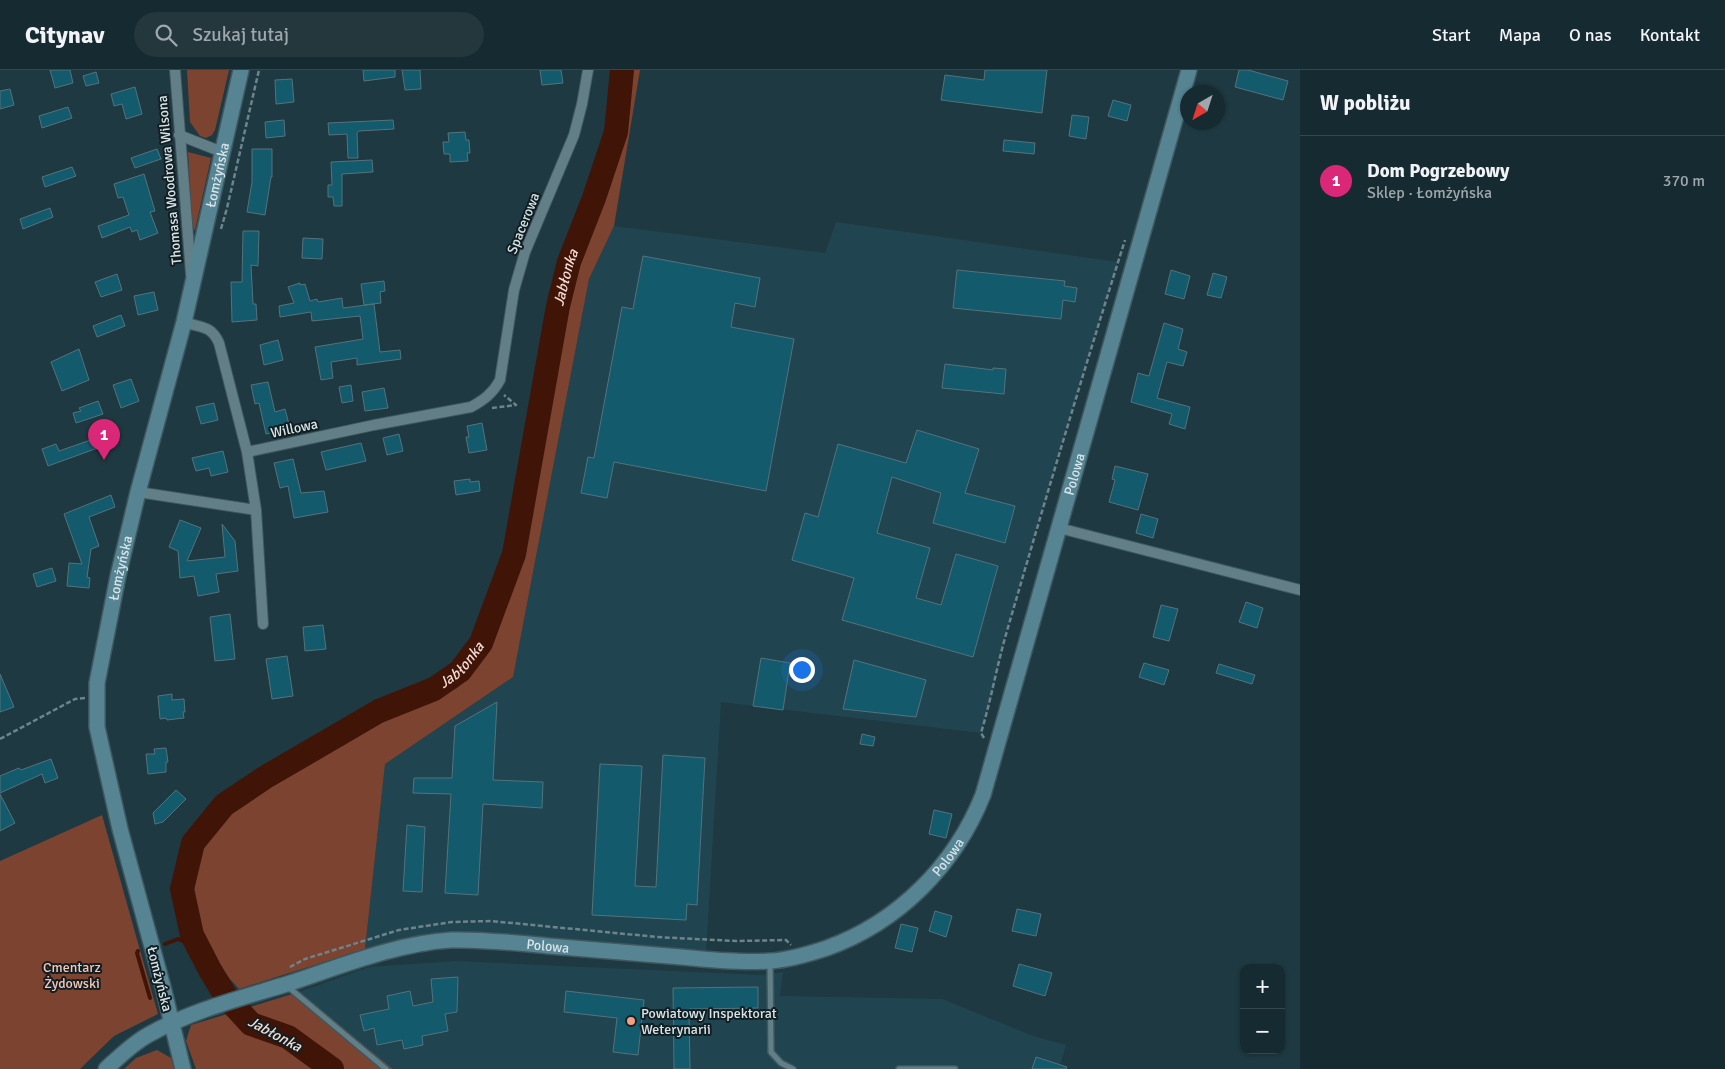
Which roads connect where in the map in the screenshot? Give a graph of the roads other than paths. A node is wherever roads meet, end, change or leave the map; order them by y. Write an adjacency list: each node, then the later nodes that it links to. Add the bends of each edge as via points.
1 (175, 70): 5 (street, Thomasa Woodrowa Wilsona)
2 (241, 70): 6 (street, Łomżyńska)
3 (588, 70): 9 (street, Spacerowa, via 574,135 525,252 514,290)
4 (1189, 70): 13 (street, Polowa)
5 (179, 135): 6 (street); 7 (street, Thomasa Woodrowa Wilsona)
6 (222, 152): 7 (street, Łomżyńska)
7 (192, 288): 8 (street, Łomżyńska)
8 (184, 322): 10 (street, via 209,328 216,334); 11 (street, Łomżyńska)
9 (499, 389): 10 (street, Willowa, via 471,407)
10 (247, 452): 12 (street)
11 (138, 492): 12 (street); 18 (street, Łomżyńska, via 98,683 97,727)
12 (256, 510): 15 (street)
13 (1058, 528): 14 (street); 16 (street, Polowa, via 983,795 962,838 932,878 886,918 838,944 795,958)
14 (1300, 590)
15 (263, 624)
16 (770, 962): 17 (street, Polowa, via 450,940 406,947); 22 (lane, via 771,1052 781,1063)
17 (285, 978): 18 (street, Polowa, via 263,991); 21 (lane)
18 (171, 1024): 19 (street, Polowa, via 131,1046); 20 (street, Łomżyńska)
19 (106, 1069)
20 (183, 1069)
21 (386, 1069)
22 (793, 1069)
23 (900, 1069): 24 (lane)
24 (922, 1069): 25 (lane)
25 (955, 1069)

